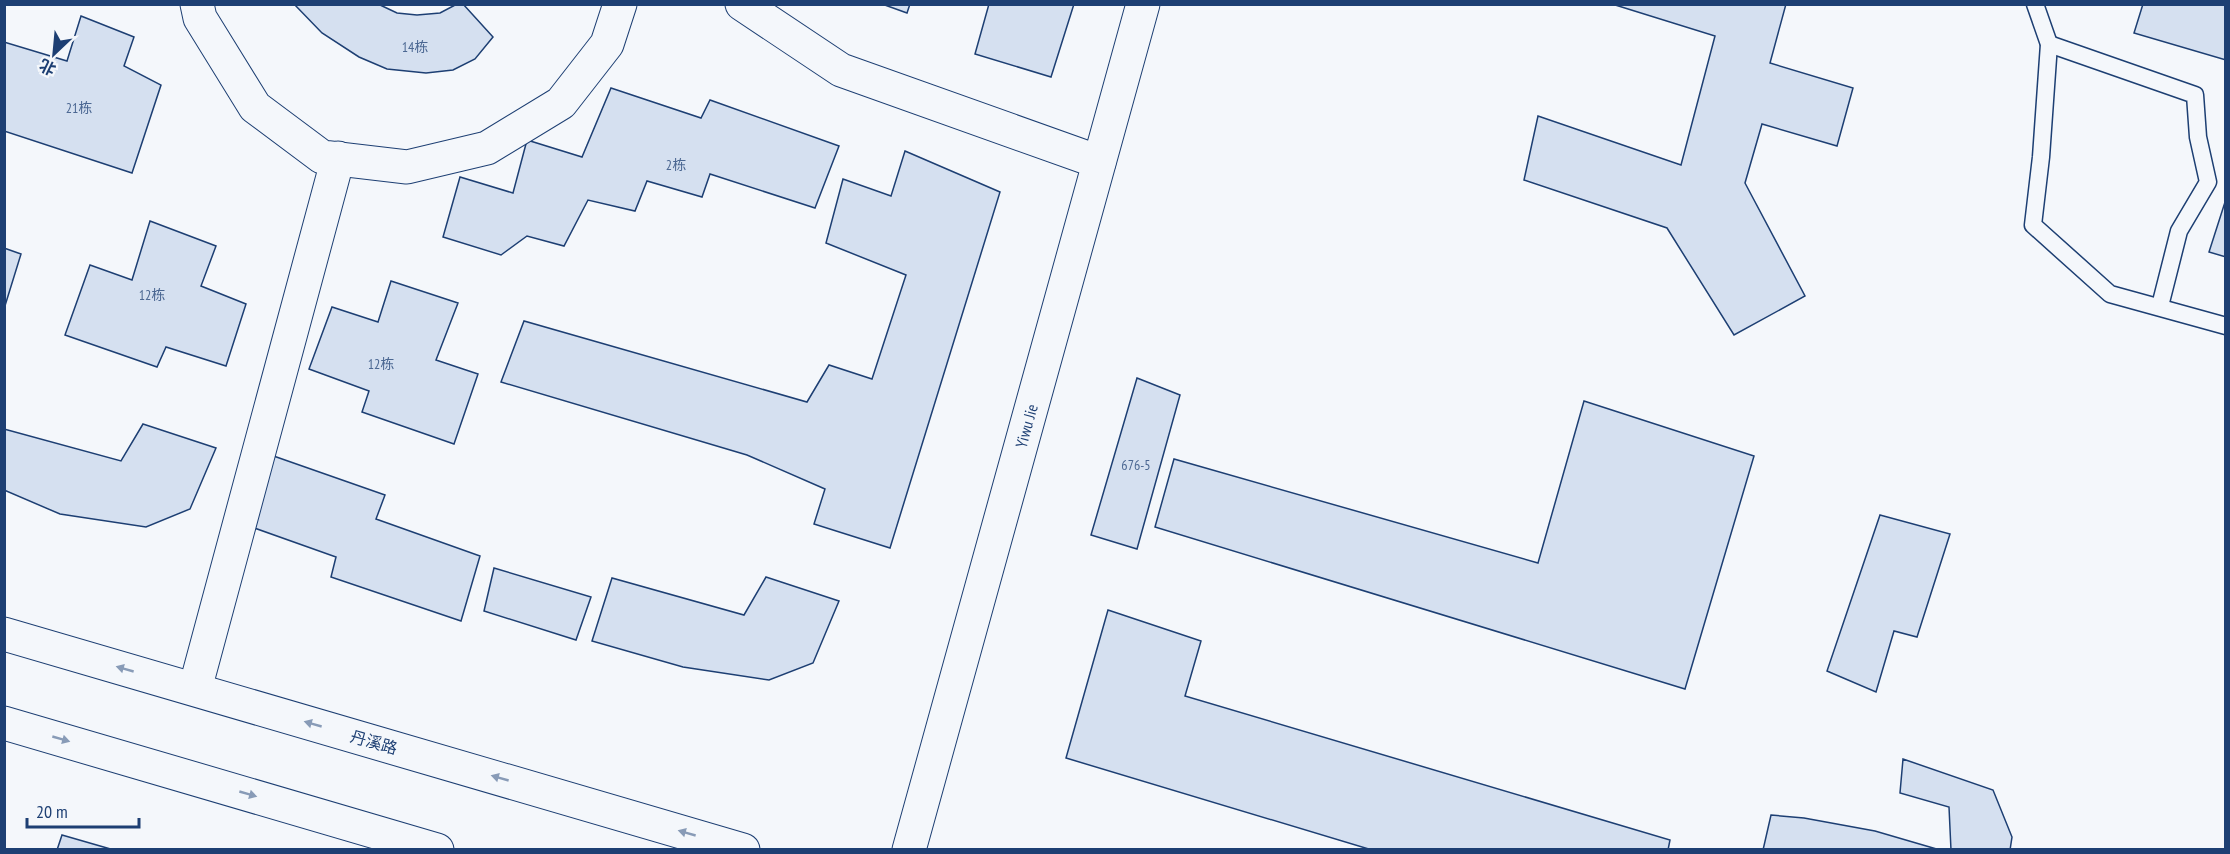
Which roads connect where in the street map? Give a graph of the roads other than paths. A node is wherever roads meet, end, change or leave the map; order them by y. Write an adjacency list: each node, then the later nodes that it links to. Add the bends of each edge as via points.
1 (197, 4): 7 (street, via 200,18 255,107 322,157)
2 (620, 4): 7 (street, via 607,44 561,103 487,148 408,167)
3 (742, 4): 8 (street, via 841,70)
4 (1143, 4): 8 (street, Yiwu Jie)
5 (2035, 4): 6 (lane)
6 (2049, 44): 9 (lane, via 2033,225 2110,294); 9 (lane, via 2195,95 2198,137 2208,183 2180,231)
7 (338, 159): 12 (street)
8 (1100, 162): 16 (street, Yiwu Jie)
9 (2160, 306): 10 (lane)
10 (2226, 326)
11 (4, 634): 12 (street, 丹溪路, one-way to 11)
12 (195, 689): 15 (street, 丹溪路, one-way to 12)
13 (4, 723): 14 (street, one-way to 14)
14 (437, 849)
15 (743, 849)
16 (909, 849)

